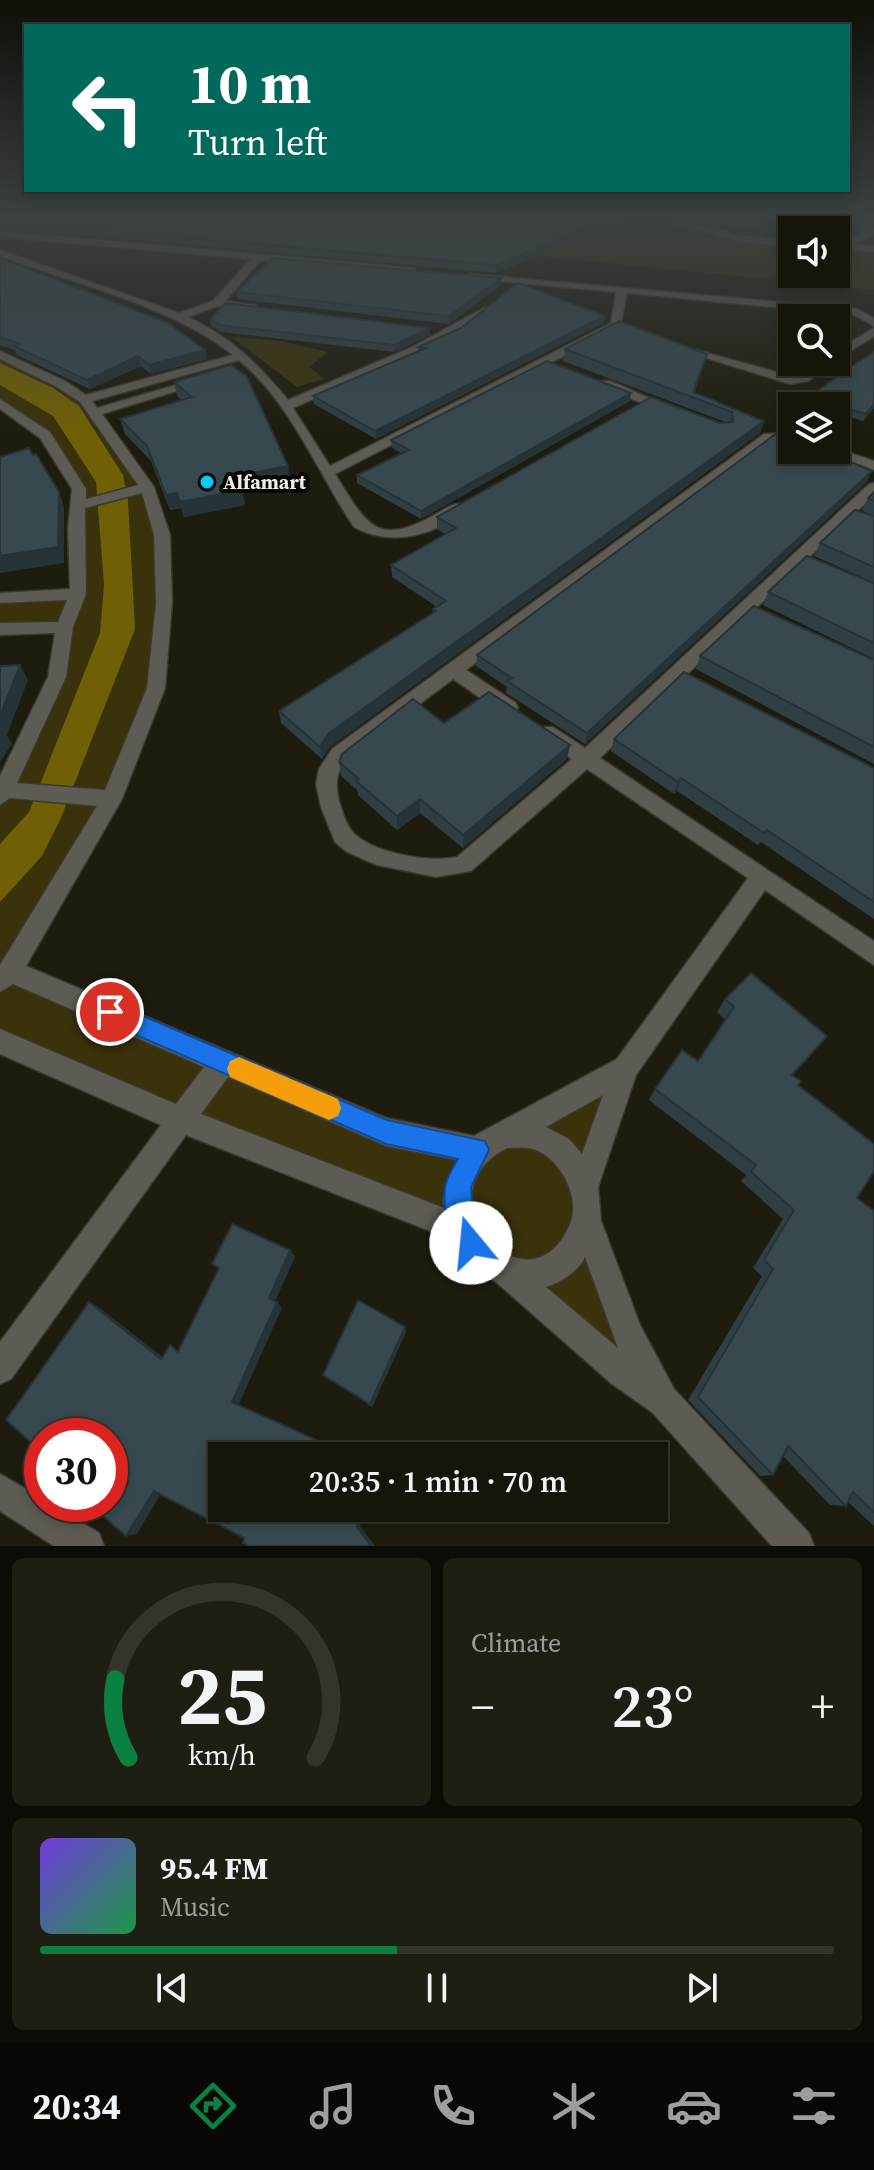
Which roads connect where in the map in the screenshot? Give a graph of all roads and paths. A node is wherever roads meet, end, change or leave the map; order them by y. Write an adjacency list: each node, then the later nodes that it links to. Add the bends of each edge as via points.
1 (101, 288): 8 (street)
2 (230, 288): 6 (street)
3 (510, 288): 13 (street)
4 (601, 288): 5 (street)
5 (622, 290): 9 (street, via 857,312); 10 (street)
6 (217, 303): 7 (street); 8 (street)
7 (261, 308)
8 (179, 317): 18 (street, via 207,329)
9 (874, 323)
10 (616, 325): 12 (street); 19 (street)
11 (425, 327): 13 (street)
12 (631, 330)
13 (455, 331): 29 (street)
14 (874, 331): 16 (street)
15 (676, 345): 23 (street, via 790,380)
16 (850, 347)
17 (0, 355): 28 (street, via 61,384)
18 (241, 356): 20 (street); 28 (street)
19 (546, 361): 21 (street); 35 (street)
20 (255, 367): 22 (street); 29 (street)
21 (560, 367)
22 (226, 375)
23 (807, 376)
24 (589, 378): 26 (street)
25 (211, 379): 28 (street)
26 (647, 400): 30 (street); 31 (street)
27 (0, 403): 39 (street, via 45,435 79,489)
28 (90, 406): 36 (street)
29 (286, 406): 35 (street)
30 (634, 408)
31 (685, 415)
32 (778, 437): 44 (street, via 769,437)
33 (850, 457): 34 (street)
34 (874, 466)
35 (329, 472): 38 (street, via 359,524 379,535 420,529)
36 (147, 487): 39 (street); 47 (street, via 162,535 164,603 156,688)
37 (874, 487): 45 (street, via 854,516 686,676)
38 (474, 499)
39 (78, 505): 40 (street)
40 (78, 594): 41 (street); 42 (street)
41 (0, 598)
42 (64, 627): 43 (street); 46 (street, via 57,677)
43 (0, 629)
44 (453, 670): 45 (street); 45 (street, via 334,760 324,789 340,833 358,848 411,865 463,865)
45 (586, 759): 48 (street)
46 (3, 793): 47 (street, via 28,790)
47 (112, 799): 50 (street)
48 (762, 876): 49 (street); 53 (street)
49 (874, 954)
50 (5, 976): 52 (street)
51 (0, 1041): 54 (street)
52 (223, 1062): 54 (street); 56 (street, via 386,1132)
53 (626, 1068): 55 (street); 57 (street)
54 (179, 1119): 59 (street); 61 (street)
55 (505, 1134): 56 (street); 57 (street, via 537,1136 566,1154)
56 (476, 1150): 59 (street, via 458,1186)
57 (584, 1186): 58 (street)
58 (587, 1222): 60 (street, via 572,1255 543,1275); 62 (street, via 627,1333)
59 (461, 1229): 60 (street, via 480,1257)
60 (508, 1274): 62 (street)
61 (0, 1368)
62 (663, 1401): 65 (street)
63 (0, 1491): 64 (street)
64 (86, 1546)
65 (796, 1546)

